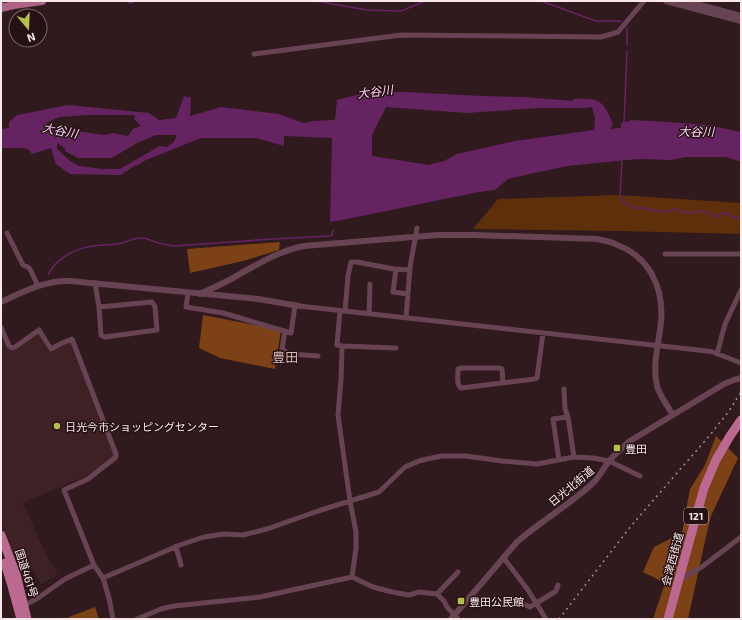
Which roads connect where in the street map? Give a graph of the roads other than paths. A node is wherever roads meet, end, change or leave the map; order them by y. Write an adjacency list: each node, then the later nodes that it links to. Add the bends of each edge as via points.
1 (42, 1): 5 (main road)
2 (644, 1): 8 (street, via 618,32 601,36 401,35)
3 (666, 1): 7 (street)
4 (686, 1): 6 (street)
5 (2, 5)
6 (741, 16)
7 (741, 21)
8 (254, 54)
9 (417, 228): 11 (street)
10 (7, 233): 18 (street, via 23,265 30,269)
11 (415, 237): 15 (street); 21 (street, via 294,248); 33 (street, via 474,235 598,239 615,243 638,257 656,283 662,311)
12 (665, 254): 13 (street)
13 (741, 254)
14 (396, 269): 15 (street); 22 (street, via 393,292); 26 (street, via 350,262)
15 (410, 270): 22 (street)
16 (95, 283): 18 (street, via 60,281); 20 (street); 25 (street)
17 (370, 284): 27 (street)
18 (38, 286): 23 (street)
19 (741, 290): 35 (street, via 725,324)
20 (188, 293): 21 (street); 30 (street, via 186,307 223,313)
21 (200, 294): 24 (street, via 258,299)
22 (408, 294): 28 (street)
23 (1, 302)
24 (297, 306): 26 (street); 30 (street, via 291,333)
25 (99, 307): 25 (street, via 101,335 105,337 157,330 152,302)
26 (342, 311): 27 (street); 32 (street, via 337,345)
27 (369, 314): 28 (street)
28 (406, 318): 31 (street)
29 (1, 327): 54 (street, via 12,348 39,330 51,349 72,339 116,454 116,457 88,479 64,490)
30 (285, 331): 36 (street, via 282,349 290,354)
31 (543, 333): 33 (street); 39 (street, via 537,378)
32 (342, 346): 34 (street); 48 (street, via 338,416)
33 (658, 346): 35 (street); 41 (street, via 657,387)
34 (396, 348)
35 (717, 354): 37 (street)
36 (318, 356)
37 (741, 363)
38 (741, 378): 41 (street, 日光北街道, via 724,384)
39 (503, 382): 39 (street, via 461,388 458,383 458,369 500,368)
40 (564, 389): 42 (street)
41 (673, 415): 46 (street, 日光北街道, via 630,441)
42 (568, 417): 44 (street); 45 (street, via 553,419)
43 (741, 420): 59 (highway, 会津西街道 / 121, via 716,460 704,488)
44 (574, 457): 45 (street); 46 (street)
45 (559, 460): 48 (street, via 537,464 466,456 442,456 405,467 379,492)
46 (609, 461): 47 (street); 53 (street, 日光北街道, via 594,482 525,535)
47 (640, 476)
48 (350, 501): 51 (street, via 267,529 243,535 204,537); 57 (street, via 356,532)
49 (1, 535): 64 (highway, 国道461号, via 16,574)
50 (741, 538): 59 (street)
51 (176, 546): 55 (street); 58 (street)
52 (1, 552): 64 (highway, 国道461号)
53 (503, 557): 63 (street); 66 (street, 日光北街道)
54 (94, 565): 58 (street); 64 (street)
55 (181, 565)
56 (458, 572): 61 (street)
57 (352, 577): 61 (street, via 392,592 408,595 419,592); 70 (street, via 260,597 174,606)
58 (103, 578): 69 (street)
59 (679, 581): 73 (highway, 会津西街道 / 121)
60 (558, 585): 63 (street, via 556,591)
61 (437, 594): 66 (street)
62 (511, 598): 63 (street, via 530,607)
63 (536, 603): 65 (street)
64 (21, 606): 67 (highway, 国道461号); 68 (highway, 国道461号)
65 (544, 613): 71 (street); 72 (street)
66 (454, 618)
67 (21, 619)
68 (28, 619)
69 (113, 619)
70 (137, 619)
71 (540, 619)
72 (546, 619)
73 (668, 619)

